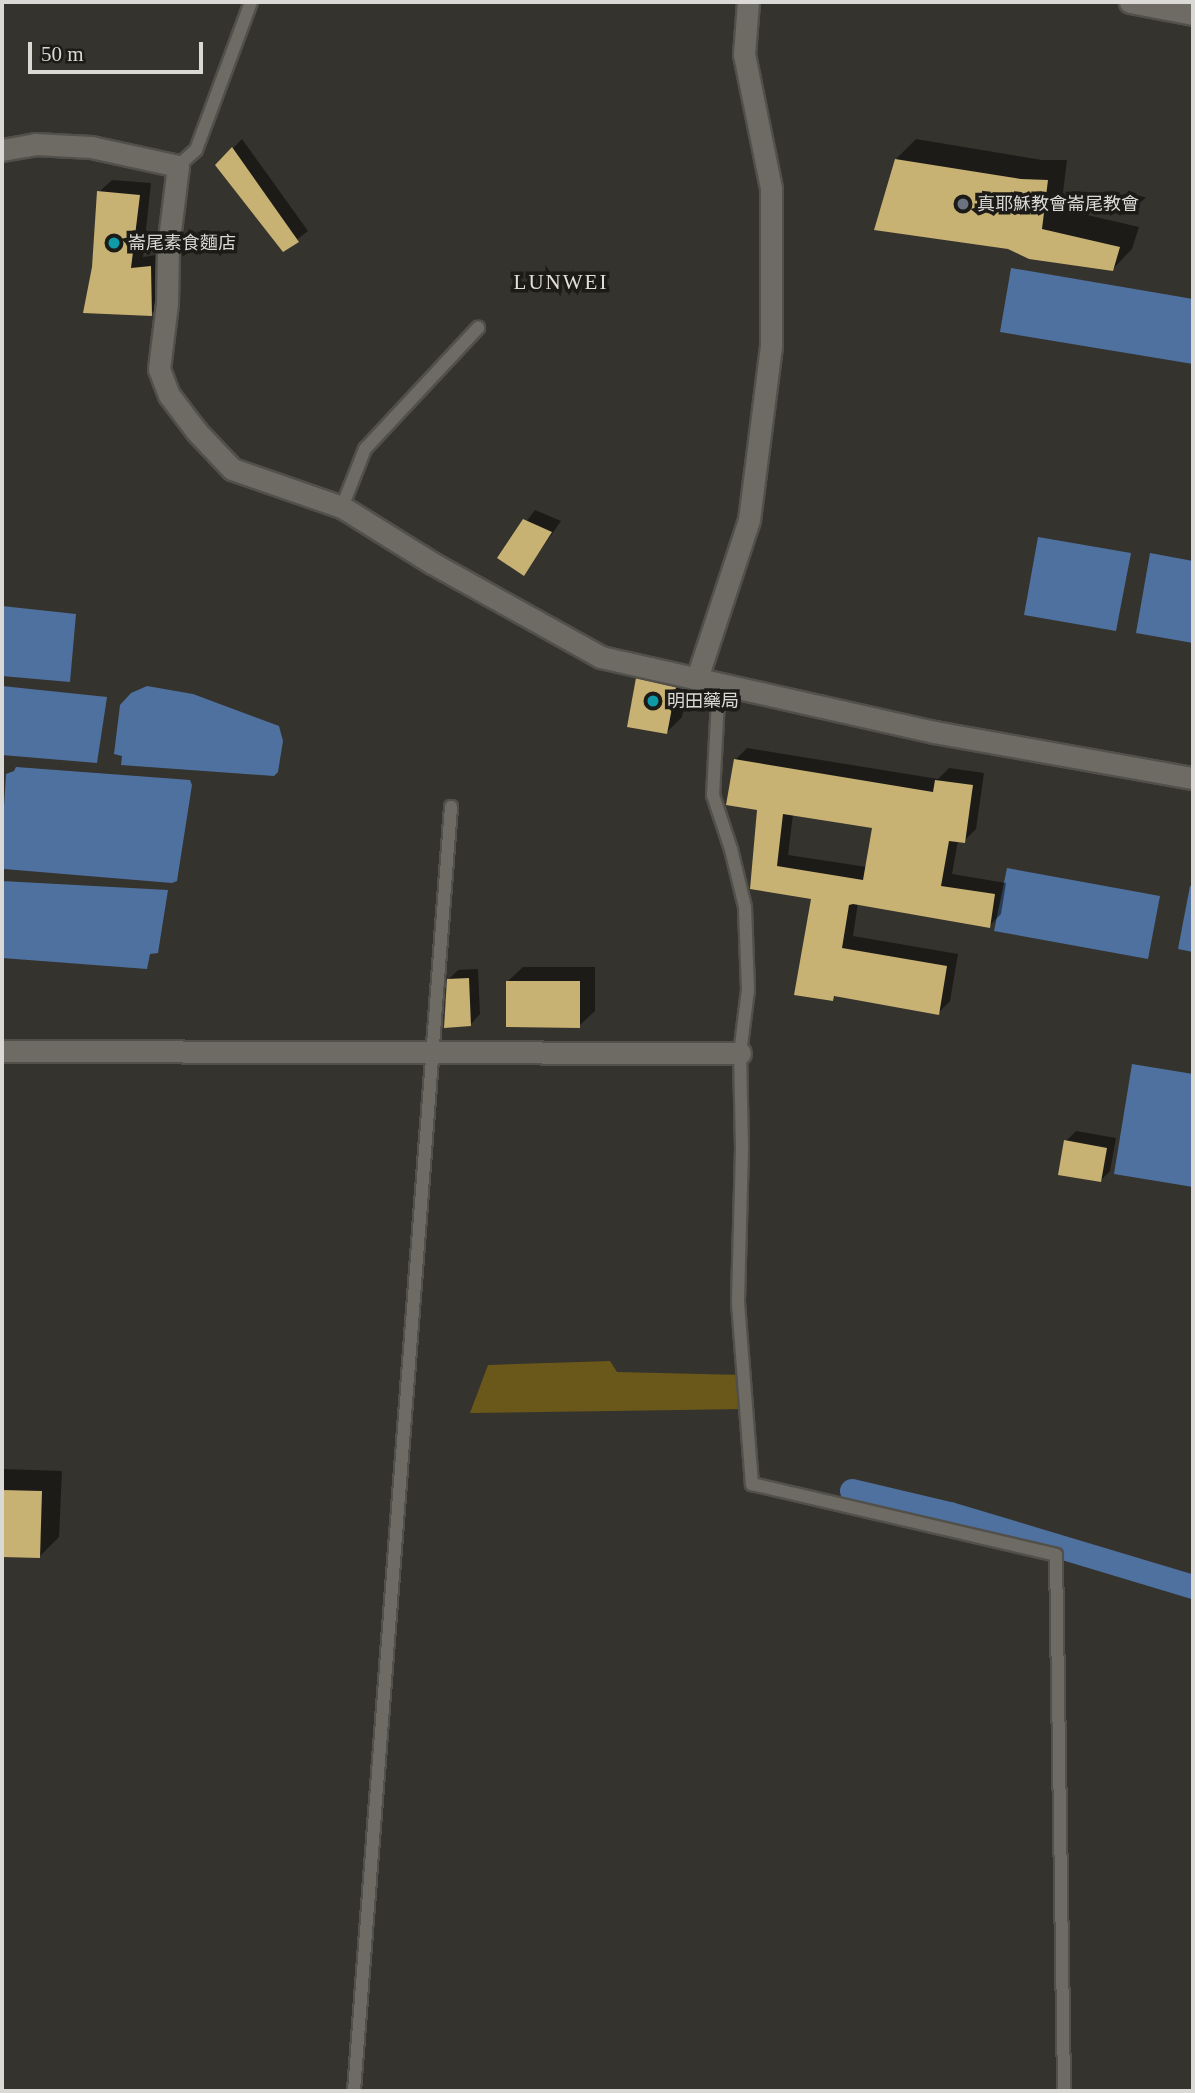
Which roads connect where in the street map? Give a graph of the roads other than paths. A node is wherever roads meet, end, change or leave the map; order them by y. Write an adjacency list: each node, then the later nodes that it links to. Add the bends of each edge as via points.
1 (251, 2): 6 (lane, via 195,150)
2 (748, 2): 9 (street, via 744,54 771,188 771,347 749,520)
3 (1130, 2): 4 (street)
4 (1193, 14)
5 (2, 150): 6 (street, via 35,144 91,147)
6 (178, 166): 8 (street, via 159,369 169,395 232,469)
7 (478, 328): 8 (lane, via 365,449)
8 (342, 508): 9 (street, via 601,657)
9 (697, 678): 10 (street)
10 (719, 681): 11 (street, via 934,732); 15 (lane, via 713,795 746,907 748,990)
11 (1193, 778)
12 (451, 807): 14 (lane)
13 (2, 1051): 14 (street)
14 (432, 1052): 15 (street); 16 (lane)
15 (740, 1053): 17 (lane, via 738,1303 752,1484 1056,1555)
16 (354, 2091)
17 (1064, 2091)

